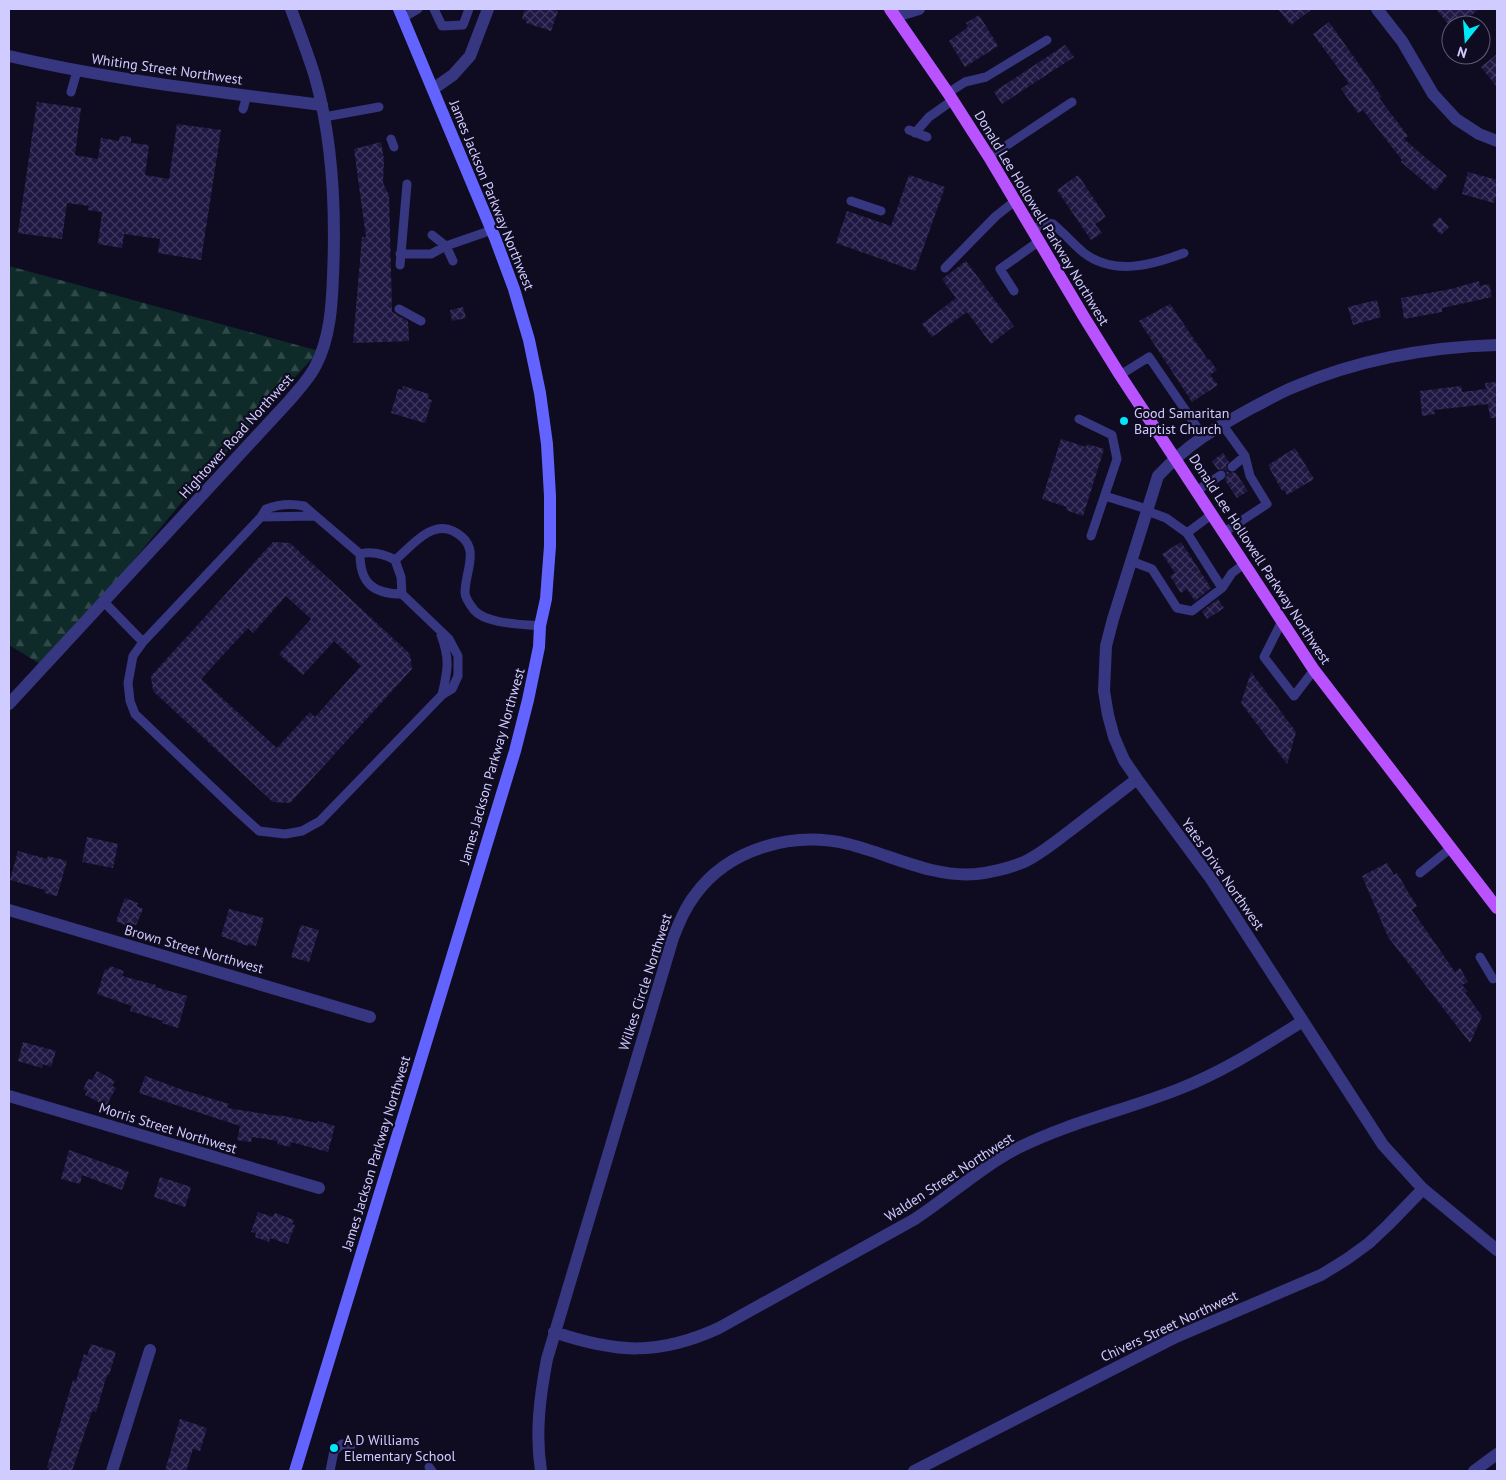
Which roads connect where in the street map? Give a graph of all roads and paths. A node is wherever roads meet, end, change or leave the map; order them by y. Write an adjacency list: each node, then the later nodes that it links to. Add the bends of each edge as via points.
1 (291, 9): 20 (street, Hightower Road Northwest, via 315,76)
2 (418, 9): 9 (lane)
3 (434, 9): 4 (lane, via 442,26 463,25)
4 (469, 9)
5 (488, 9): 13 (street, via 470,56 453,75)
6 (919, 9): 8 (street)
7 (1377, 9): 22 (street, via 1402,41 1433,94 1456,119)
8 (893, 12): 16 (main road, Donald Lee Hollowell Parkway Northwest)
9 (401, 13): 13 (main road, James Jackson Parkway Northwest)
10 (1047, 40): 16 (lane, via 986,77 965,82)
11 (9, 56): 12 (street, Whiting Street Northwest)
12 (77, 71): 14 (lane); 15 (street, Whiting Street Northwest)
13 (433, 89): 29 (main road, James Jackson Parkway Northwest)
14 (71, 92)
15 (247, 96): 19 (lane); 20 (street, Whiting Street Northwest)
16 (951, 96): 21 (lane, via 912,132); 23 (main road, Donald Lee Hollowell Parkway Northwest)
17 (1072, 102): 23 (lane)
18 (379, 106): 20 (lane)
19 (243, 109)
20 (323, 111): 65 (street, Hightower Road Northwest, via 332,186 334,262 329,323 317,364 290,401)
21 (926, 137)
22 (1497, 141)
23 (989, 157): 26 (main road, Donald Lee Hollowell Parkway Northwest)
24 (407, 184): 34 (lane)
25 (851, 201): 27 (lane)
26 (1015, 201): 28 (main road, Donald Lee Hollowell Parkway Northwest); 37 (lane)
27 (880, 211)
28 (1032, 229): 31 (main road, Donald Lee Hollowell Parkway Northwest); 33 (lane, via 1048,222 1054,224 1085,254 1102,264 1126,267 1156,263)
29 (492, 230): 32 (lane); 67 (main road, James Jackson Parkway Northwest, via 529,340 547,444 550,546 546,599)
30 (432, 235): 32 (lane)
31 (1038, 242): 38 (lane, via 1000,269); 42 (main road, Donald Lee Hollowell Parkway Northwest)
32 (446, 246): 34 (lane, via 431,254); 35 (lane)
33 (1184, 253)
34 (400, 254): 36 (lane)
35 (452, 262)
36 (400, 265)
37 (945, 268)
38 (1014, 291)
39 (399, 309): 40 (lane)
40 (421, 321)
41 (1497, 345): 44 (street, Yates Drive Northwest, via 1409,354 1339,370 1293,387)
42 (1120, 375): 45 (lane, via 1149,357); 47 (main road, Donald Lee Hollowell Parkway Northwest)
43 (1079, 419): 51 (lane, via 1112,435 1117,459)
44 (1222, 424): 45 (street, Yates Drive Northwest); 46 (lane)
45 (1203, 436): 47 (street, Yates Drive Northwest)
46 (1244, 456): 48 (lane); 57 (lane, via 1250,476 1267,504)
47 (1175, 458): 50 (main road, Donald Lee Hollowell Parkway Northwest); 52 (street, Yates Drive Northwest, via 1158,476)
48 (1232, 467)
49 (1221, 475): 50 (lane)
50 (1196, 491): 53 (main road, Donald Lee Hollowell Parkway Northwest)
51 (1104, 496): 52 (lane); 58 (lane)
52 (1147, 510): 56 (lane, via 1166,518); 61 (street, Yates Drive Northwest)
53 (1211, 515): 56 (lane); 57 (main road, Donald Lee Hollowell Parkway Northwest)
54 (315, 516): 55 (lane); 55 (lane, via 304,506 279,504 266,509); 59 (lane)
55 (261, 517): 68 (lane)
56 (1187, 533): 63 (lane)
57 (1223, 533): 62 (main road, Donald Lee Hollowell Parkway Northwest)
58 (1091, 536)
59 (360, 554): 60 (lane, via 387,555); 64 (lane, via 361,572 370,585 385,593)
60 (395, 560): 64 (lane); 67 (lane, via 427,532 446,528 455,532 466,541 471,553 465,595 474,611 490,620)
61 (1131, 561): 63 (lane, via 1152,570 1177,608 1192,611); 71 (street, Yates Drive Northwest, via 1106,646 1104,690 1114,737)
62 (1244, 564): 63 (lane, via 1232,573); 66 (main road, Donald Lee Hollowell Parkway Northwest)
63 (1222, 588)
64 (402, 594): 68 (lane, via 448,639 458,656 458,676 452,689 442,695 320,821 285,834 260,831 135,714 128,683 133,656)
65 (104, 602): 68 (lane); 70 (street, Hightower Road Northwest)
66 (1282, 621): 69 (main road, Donald Lee Hollowell Parkway Northwest); 69 (lane, via 1264,657 1294,696)
67 (540, 626): 89 (main road, James Jackson Parkway Northwest, via 539,646 515,751)
68 (143, 642)
69 (1314, 670): 72 (main road, Donald Lee Hollowell Parkway Northwest)
70 (9, 704)
71 (1137, 779): 79 (street, Yates Drive Northwest, via 1211,879); 84 (street, Wilkes Circle Northwest, via 1045,850 1001,870 975,874 948,873 849,844 804,839 754,850 713,875 682,915 673,938)
72 (1451, 848): 73 (lane); 74 (main road, Donald Lee Hollowell Parkway Northwest)
73 (1420, 873)
74 (1497, 908)
75 (9, 910): 78 (street, Brown Street Northwest)
76 (1480, 957): 77 (lane)
77 (1493, 979)
78 (370, 1017)
79 (1303, 1021): 82 (street, Yates Drive Northwest, via 1383,1145); 84 (street, Walden Street Northwest, via 1214,1074 1017,1148 915,1219 696,1338 657,1348 623,1349)
80 (9, 1096): 81 (street, Morris Street Northwest)
81 (320, 1188)
82 (1423, 1189): 83 (street, Yates Drive Northwest); 92 (street, Chivers Street Northwest, via 1369,1243 1321,1275 1176,1337)
83 (1497, 1250)
84 (554, 1332): 91 (street, Wilkes Circle Northwest, via 538,1411)
85 (150, 1350): 88 (street)
86 (351, 1446): 90 (lane, via 342,1444 334,1451)
87 (1497, 1454): 93 (street)
88 (112, 1471)
89 (295, 1471)
90 (330, 1471)
91 (541, 1471)
92 (914, 1471)
93 (1474, 1471)

